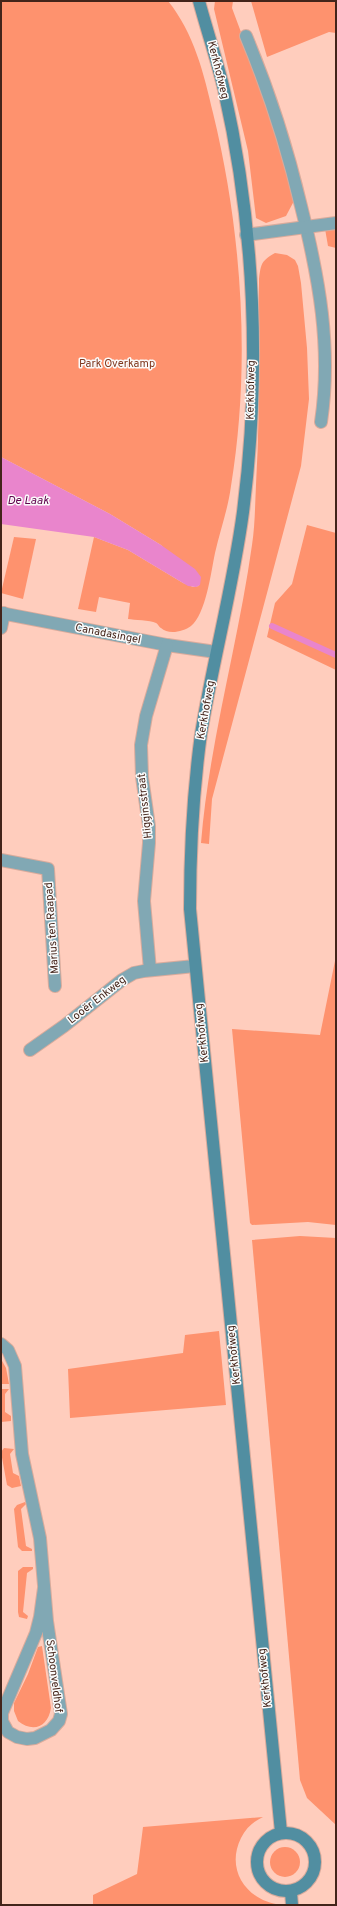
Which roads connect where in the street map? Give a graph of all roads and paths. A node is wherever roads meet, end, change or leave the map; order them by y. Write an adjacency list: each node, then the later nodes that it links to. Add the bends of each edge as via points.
1 (199, 1): 5 (street, Kerkhofweg, via 224,90 238,164)
2 (246, 36): 4 (street, via 280,125)
3 (336, 224): 4 (street)
4 (307, 228): 5 (street); 6 (street, via 319,284 325,334 326,373)
5 (246, 235): 10 (street, Kerkhofweg, via 252,311 249,458 240,534)
6 (321, 422)
7 (3, 613): 8 (street); 9 (street, Canadasingel)
8 (1, 628)
9 (167, 645): 10 (street, Canadasingel); 13 (street, Higginsstraat, via 146,716 141,746 142,777 149,826 144,901)
10 (216, 652): 12 (street, Kerkhofweg, via 202,733 192,824 190,909)
11 (1, 860): 14 (street, Marius ten Raapad, via 48,869)
12 (195, 966): 13 (street, Looër Enkweg); 18 (street, Kerkhofweg)
13 (150, 970): 15 (street, Looër Enkweg, via 134,973 122,980)
14 (55, 986)
15 (30, 1050)
16 (1, 1344): 17 (street, Schoonveldhof, via 8,1350 15,1366 22,1454 40,1538)
17 (44, 1588): 17 (street, Schoonveldhof, via 36,1633 2,1713 2,1721 8,1732 27,1739 51,1730 59,1721 61,1714)
18 (281, 1832): 19 (street, via 297,1834 306,1840 316,1859 313,1874 304,1886); 19 (street, via 264,1841 256,1858 259,1876 272,1889)
19 (291, 1892): 20 (street)
20 (292, 1905)

